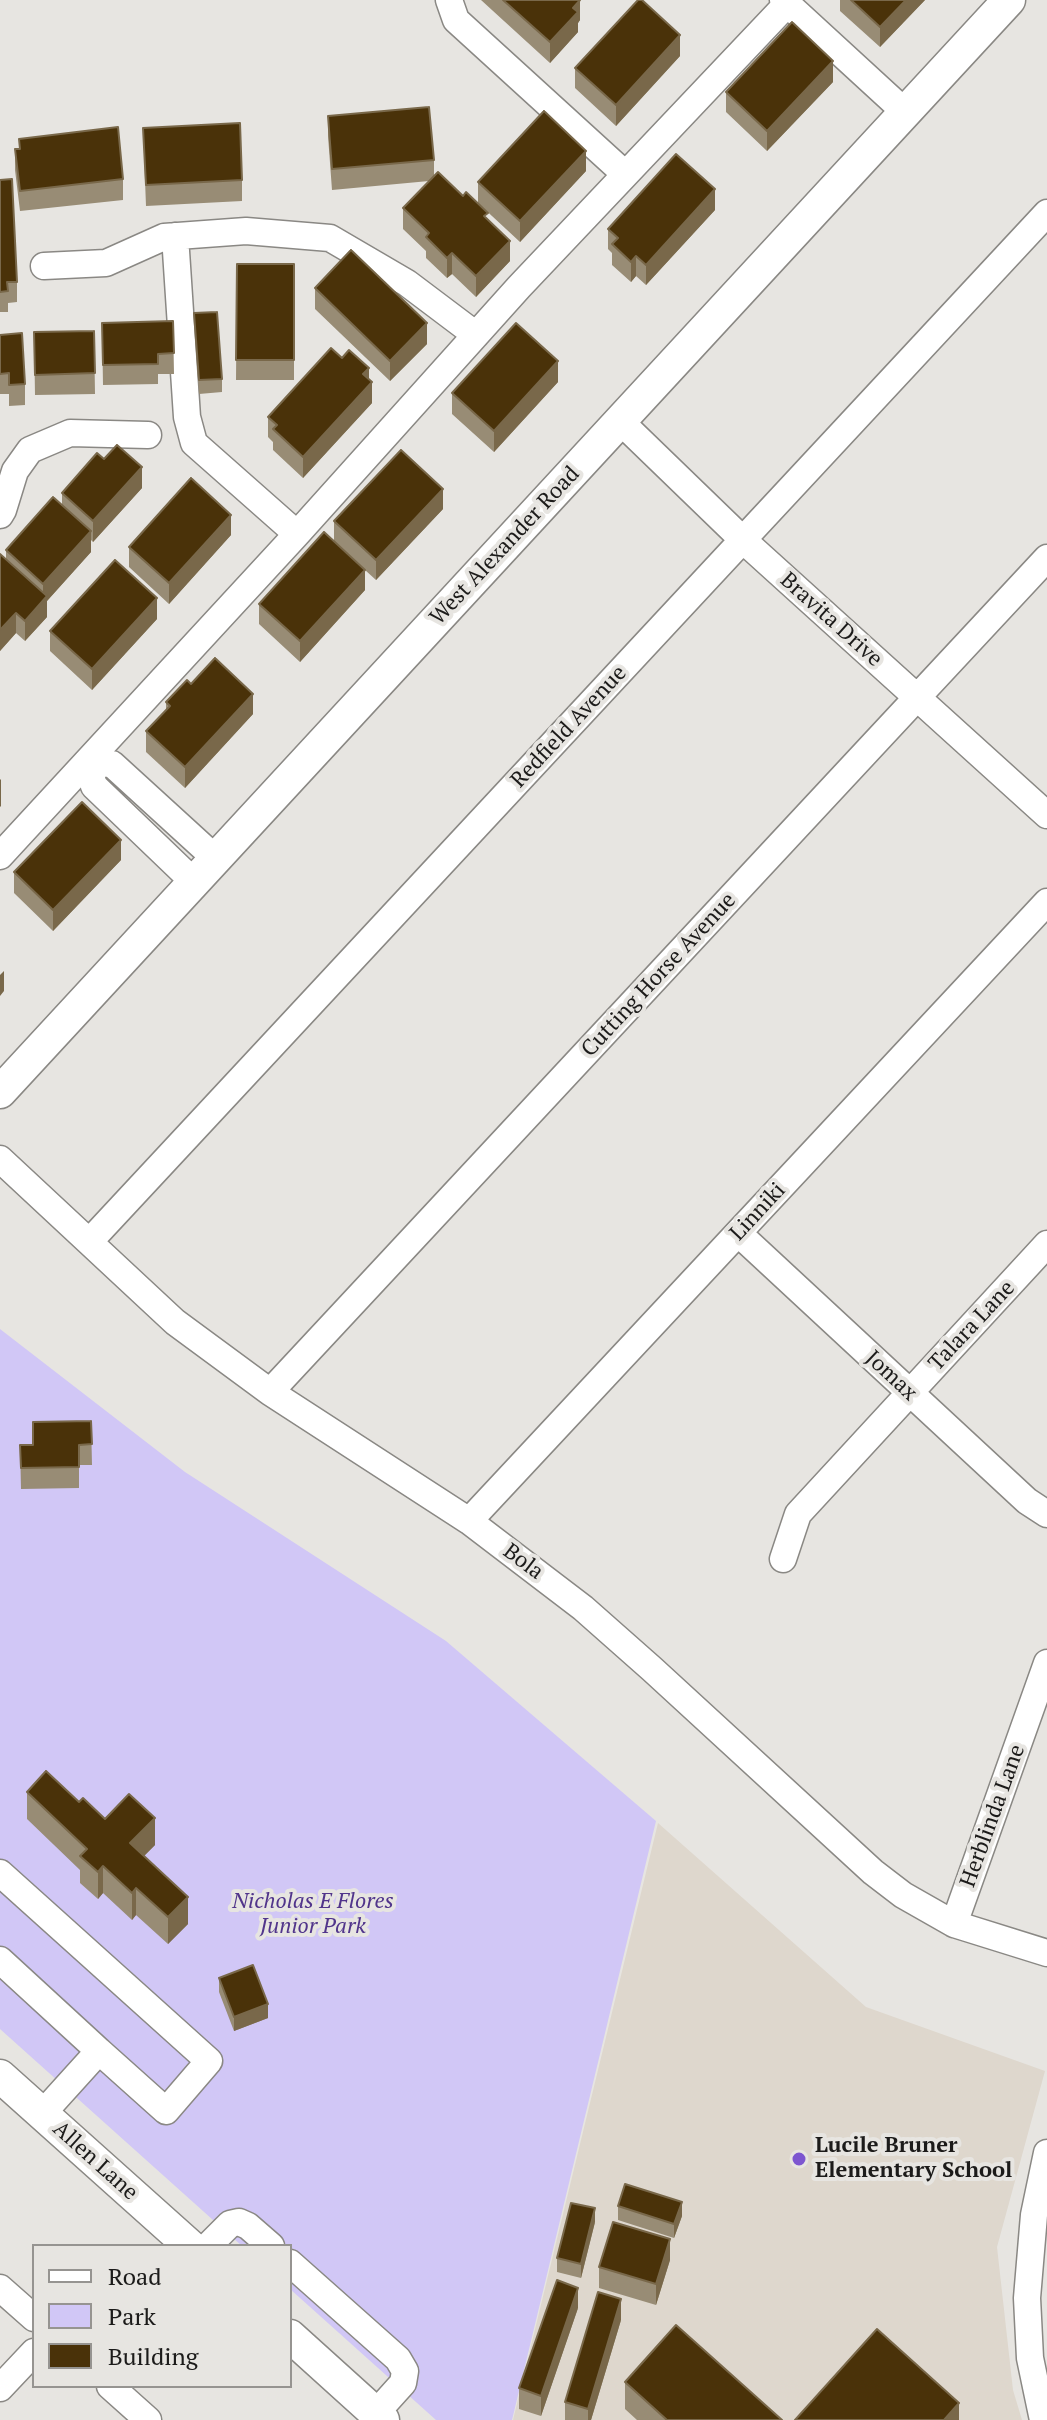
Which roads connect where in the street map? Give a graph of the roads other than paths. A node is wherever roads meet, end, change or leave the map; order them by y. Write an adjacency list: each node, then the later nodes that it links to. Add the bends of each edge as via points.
1 (449, 0): 5 (street, via 456,20)
2 (1009, 0): 4 (main road, West Alexander Road)
3 (785, 2): 4 (street); 5 (street)
4 (905, 112): 10 (main road, West Alexander Road)
5 (625, 174): 9 (street)
6 (1047, 213): 14 (street, Redfield Avenue)
7 (175, 236): 8 (street, via 106,263); 9 (street, via 246,231 330,238 407,283); 13 (street, via 187,417 194,443)
8 (44, 266)
9 (476, 335): 13 (street)
10 (620, 421): 14 (street, Bravita Drive); 22 (main road, West Alexander Road)
11 (148, 435): 12 (street, via 70,433 30,450 15,471)
12 (0, 515)
13 (297, 534): 17 (street)
14 (743, 540): 16 (street, Bravita Drive); 28 (street, Redfield Avenue)
15 (1047, 558): 16 (street, Cutting Horse Avenue)
16 (917, 698): 19 (street, Bravita Drive); 30 (street, Cutting Horse Avenue)
17 (87, 762): 18 (street, via 112,764); 20 (street, via 94,786); 21 (street)
18 (156, 803): 20 (street); 22 (street)
19 (1047, 815)
20 (135, 825): 23 (street)
21 (0, 856)
22 (215, 858): 23 (main road, West Alexander Road)
23 (194, 882): 25 (main road, West Alexander Road)
24 (1047, 902): 27 (street, Linniki)
25 (0, 1092)
26 (0, 1159): 28 (street, Bola)
27 (738, 1233): 31 (street, Jomax); 33 (street, Linniki)
28 (90, 1241): 30 (street, Bola, via 175,1322)
29 (1047, 1244): 31 (street, Talara Lane)
30 (270, 1392): 33 (street, Bola)
31 (910, 1393): 32 (street, Jomax); 34 (street, Talara Lane, via 798,1514)
32 (1047, 1514)
33 (469, 1521): 37 (street, Bola, via 583,1608 873,1872)
34 (783, 1559)
35 (1047, 1663): 37 (street, Herblinda Lane)
36 (0, 1873): 40 (street, via 209,2061 166,2111)
37 (954, 1924): 38 (street, Bola)
38 (1047, 1953)
39 (0, 1960): 40 (street)
40 (99, 2051): 42 (street)
41 (0, 2076): 42 (main road, Allen Lane)
42 (42, 2114): 44 (main road, Allen Lane)
43 (1047, 2153): 56 (street, via 1034,2215 1027,2298 1030,2358)
44 (188, 2244)
45 (210, 2244): 46 (street, via 239,2222)
46 (269, 2244)
47 (292, 2265): 54 (street, via 405,2371 403,2383)
48 (0, 2288): 49 (street)
49 (32, 2316)
50 (292, 2338): 54 (main road)
51 (32, 2354): 52 (street)
52 (0, 2388)
53 (112, 2388): 55 (street)
54 (379, 2417)
55 (148, 2420)
56 (1043, 2420)

